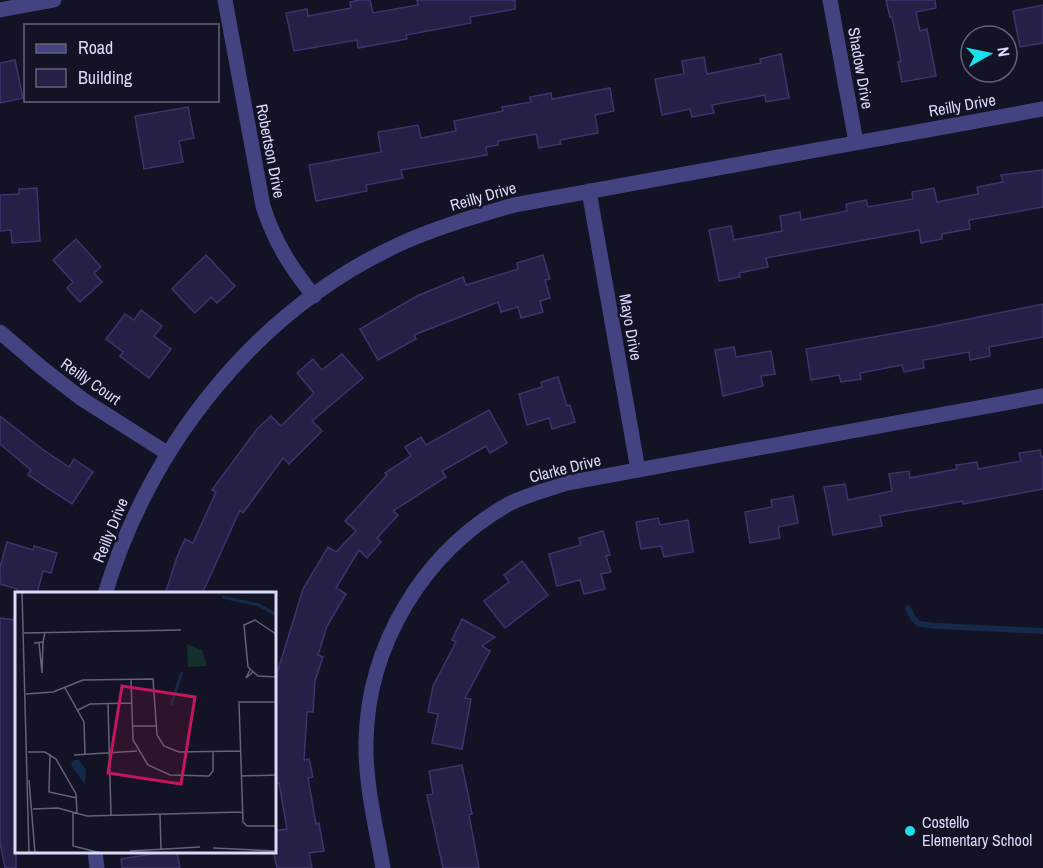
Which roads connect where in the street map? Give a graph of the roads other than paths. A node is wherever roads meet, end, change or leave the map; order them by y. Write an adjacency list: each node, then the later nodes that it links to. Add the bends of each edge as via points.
1 (54, 0): 4 (street)
2 (225, 0): 8 (street, Robertson Drive, via 263,206 286,261)
3 (830, 0): 6 (street, Shadow Drive)
4 (0, 10)
5 (1043, 109): 6 (street, Reilly Drive)
6 (856, 142): 7 (street, Reilly Drive)
7 (589, 191): 8 (street, Reilly Drive, via 514,205 435,229 400,244); 12 (street, Mayo Drive)
8 (314, 296): 11 (street, Reilly Drive, via 228,371)
9 (0, 332): 11 (street, Reilly Court, via 82,399)
10 (1043, 396): 12 (street, Clarke Drive)
11 (167, 453): 13 (street, Reilly Drive, via 139,504)
12 (638, 470): 16 (street, Clarke Drive, via 567,483 507,505 452,546 410,597 376,672 367,719 368,782)
13 (106, 592)
14 (94, 853): 15 (street)
15 (98, 868)
16 (383, 868)

